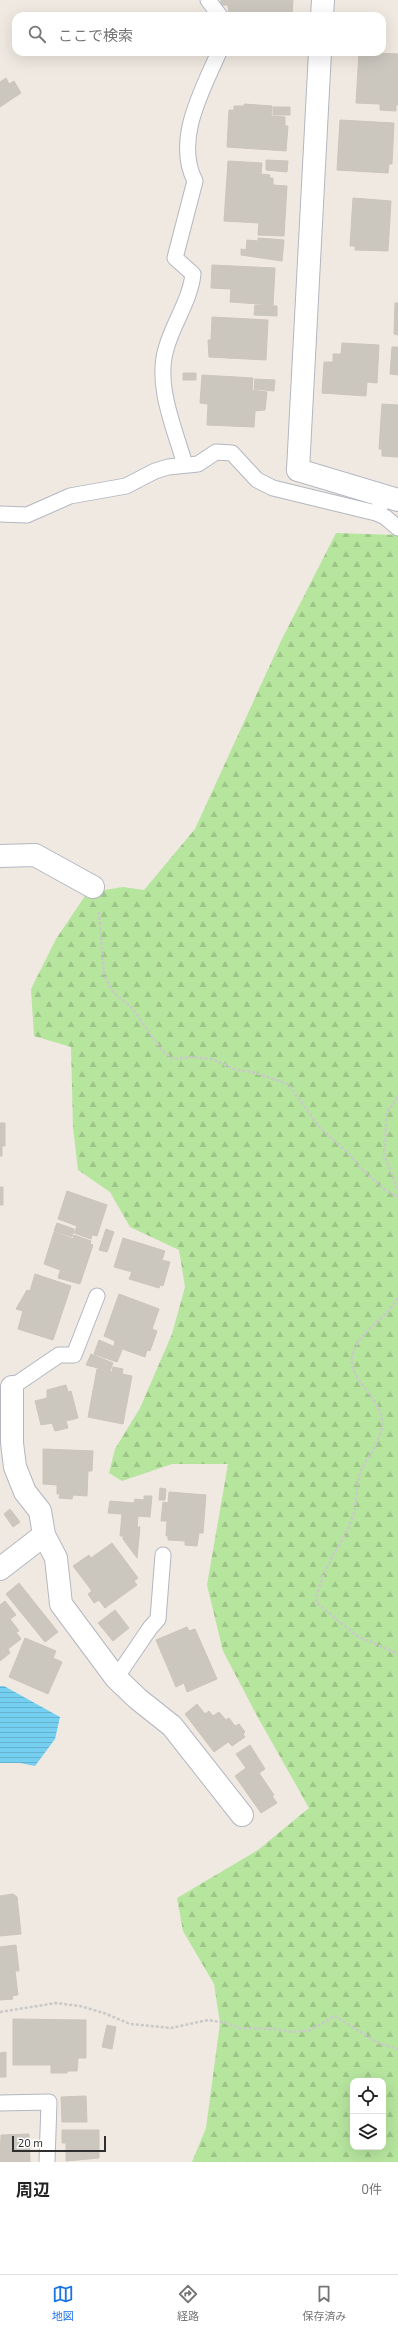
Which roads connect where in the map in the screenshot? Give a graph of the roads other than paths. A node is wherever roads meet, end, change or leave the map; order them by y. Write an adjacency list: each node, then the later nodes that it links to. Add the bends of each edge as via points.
1 (208, 0): 3 (lane)
2 (323, 0): 4 (street)
3 (217, 12)
4 (322, 12)
5 (217, 56): 7 (lane, via 187,135 188,168 195,181 175,258 193,274 193,280 166,348 162,368 164,390)
6 (320, 56): 8 (street, via 298,470)
7 (185, 465): 8 (lane, via 198,464 216,452 232,453 257,480 273,488); 9 (lane, via 168,466 126,486 70,496 27,516)
8 (386, 503): 10 (lane, via 385,517)
9 (0, 514)
10 (398, 528)
11 (0, 856): 12 (street, via 35,855)
12 (93, 887)
13 (97, 1296): 14 (lane, via 74,1354 59,1355)
14 (12, 1387): 15 (street, via 12,1443 15,1467 24,1492 40,1511)
15 (44, 1535): 17 (street); 18 (street, via 56,1558 61,1604)
16 (163, 1555): 18 (lane, via 158,1619)
17 (0, 1569)
18 (116, 1678): 19 (street, via 138,1700 172,1726)
19 (242, 1816)
20 (0, 2103): 21 (lane, via 49,2102)
21 (47, 2162)

